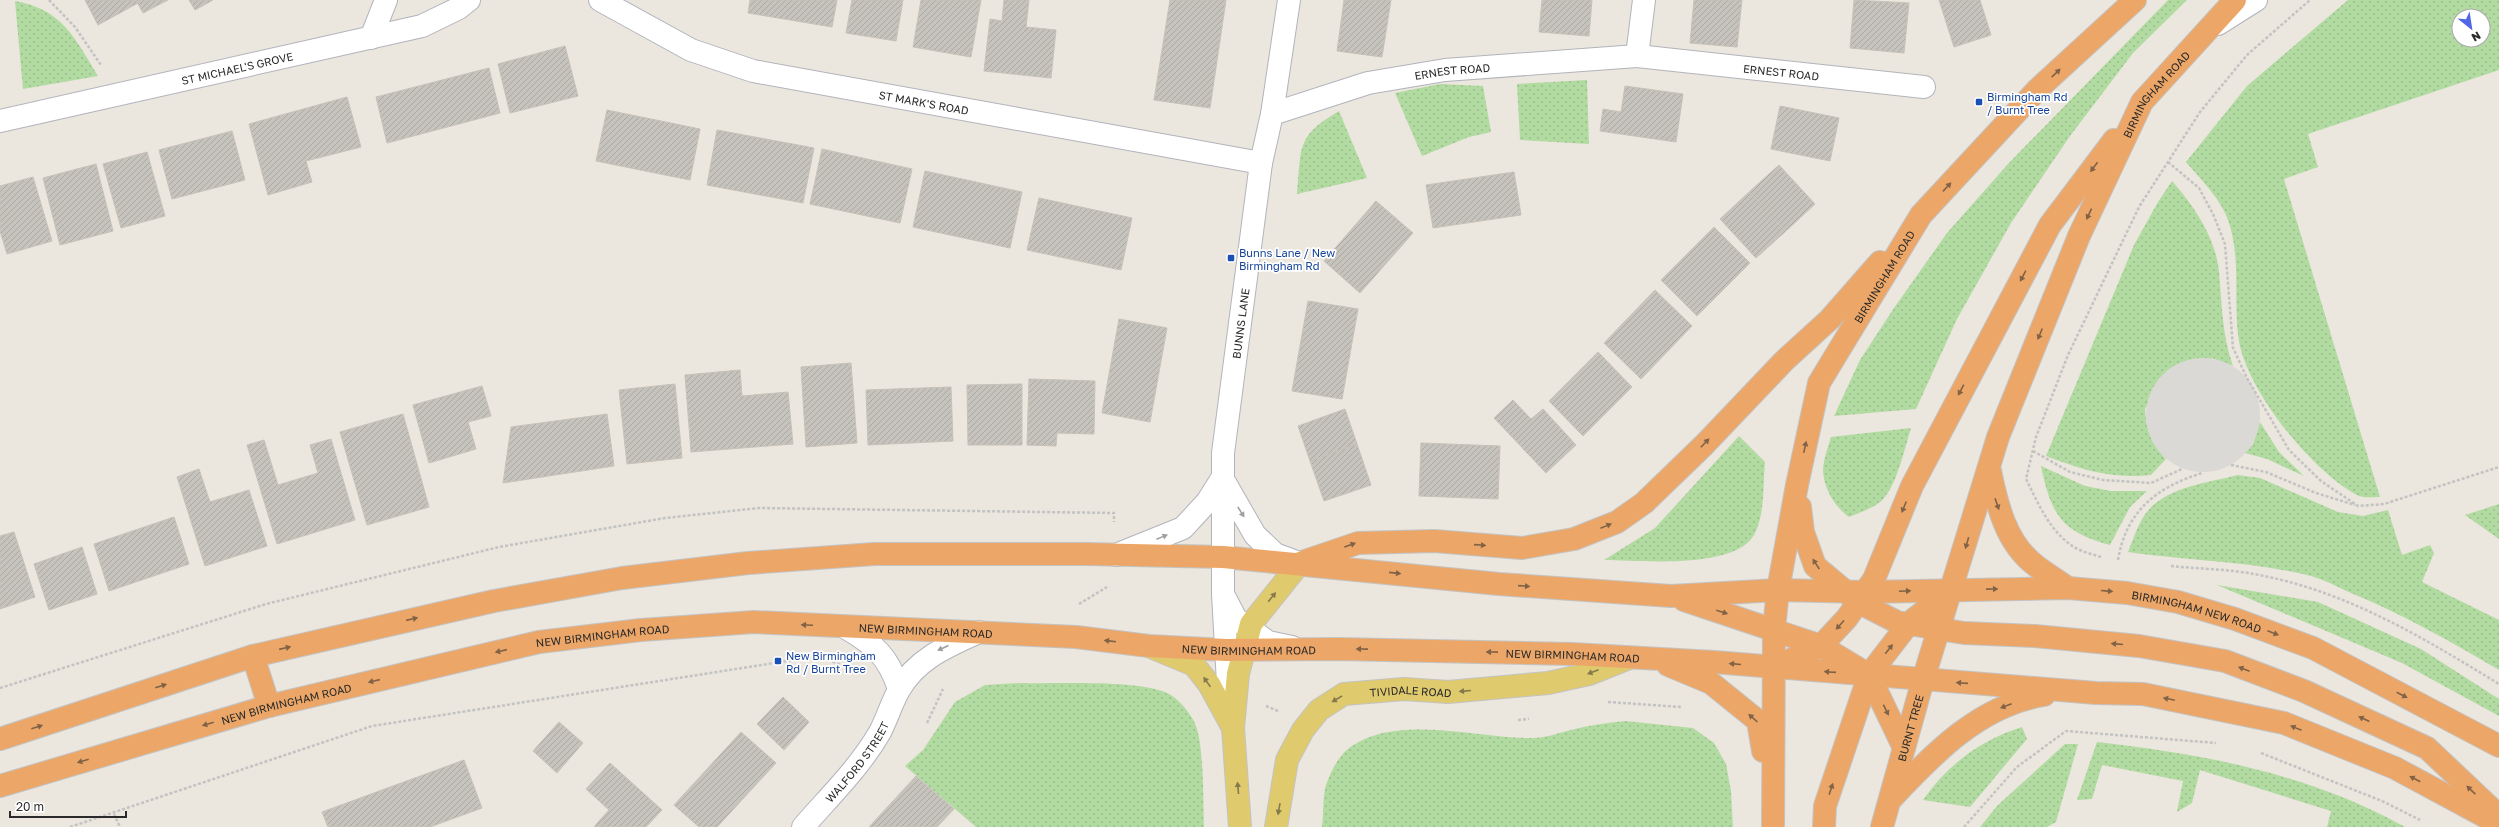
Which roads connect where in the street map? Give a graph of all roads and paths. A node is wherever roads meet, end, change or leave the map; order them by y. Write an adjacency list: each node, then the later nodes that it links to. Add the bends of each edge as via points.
1 (49, 0): 15 (path, via 75,27 93,52)
2 (386, 0): 12 (street)
3 (469, 0): 12 (street, ST MICHAEL'S GROVE, via 459,8 422,26)
4 (600, 0): 20 (street, ST MARK'S ROAD, via 691,50 753,71)
5 (1289, 0): 17 (street, BUNNS LANE)
6 (1644, 0): 13 (street)
7 (2135, 0): 21 (highway, BIRMINGHAM ROAD, one-way to 7, via 2038,90)
8 (2235, 0): 11 (highway, BIRMINGHAM ROAD)
9 (2256, 0): 11 (street)
10 (2310, 0): 19 (path, via 2247,54 2200,112)
11 (2206, 31): 16 (highway, BIRMINGHAM ROAD)
12 (371, 38): 15 (street, ST MICHAEL'S GROVE)
13 (1638, 56): 14 (street, ERNEST ROAD); 17 (street, ERNEST ROAD, via 1445,70 1368,83)
14 (1924, 87)
15 (117, 96): 18 (street, ST MICHAEL'S GROVE)
16 (2142, 102): 24 (highway, BIRMINGHAM ROAD, one-way to 24, via 2079,236 1998,437); 43 (highway, one-way to 43, via 2050,225 1940,429 1912,486 1874,579)
17 (1272, 114): 20 (street, BUNNS LANE)
18 (0, 121)
19 (2168, 162): 22 (path, via 2139,207 2072,348); 30 (path, via 2199,188 2226,244 2233,348 2250,385 2289,450 2321,481)
20 (1261, 163): 28 (street, BUNNS LANE, via 1223,453)
21 (1921, 215): 29 (highway, BIRMINGHAM ROAD, one-way to 21, via 1819,383); 37 (highway, one-way to 21, via 1358,543 1434,541 1522,548 1574,539 1617,522 1644,503 1830,319)
22 (2033, 451): 26 (path, via 2070,472 2102,480 2151,483); 33 (path, via 2026,479 2053,528 2074,547)
23 (2230, 465): 30 (path, via 2266,472 2316,493)
24 (1989, 466): 39 (highway, one-way to 39, via 1996,499 2008,534 2033,564); 40 (highway, BIRMINGHAM ROAD, one-way to 40)
25 (2499, 467): 30 (path, via 2384,504)
26 (2182, 469)
27 (2202, 473): 35 (path, via 2179,480 2146,503 2131,519)
28 (1222, 478): 31 (street, one-way to 28, via 1183,528 1207,502); 32 (street, BUNNS LANE); 37 (street, one-way to 37, via 1255,535 1275,554)
29 (1797, 486): 41 (highway, BIRMINGHAM ROAD); 43 (highway, one-way to 29, via 1815,566 1803,532)
30 (2358, 506)
31 (1112, 556): 32 (highway); 55 (highway, one-way to 31, via 494,600 622,578 748,563 874,554)
32 (1223, 557): 37 (highway); 42 (street, BUNNS LANE)
33 (2107, 559)
34 (2112, 560): 35 (path)
35 (2118, 560): 36 (path)
36 (2125, 561)
37 (1300, 563): 44 (highway, one-way to 44, via 1499,584); 49 (main road, one-way to 37, via 1251,624)
38 (2170, 566): 65 (path, via 2258,574 2319,591 2378,614)
39 (2068, 588): 40 (highway, BIRMINGHAM NEW ROAD, one-way to 39); 77 (highway, BIRMINGHAM NEW ROAD, one-way to 77, via 2127,593 2178,602 2235,619 2313,648)
40 (1953, 589): 43 (highway, BIRMINGHAM NEW ROAD, one-way to 40); 45 (highway); 48 (highway, BIRMINGHAM ROAD)
41 (1778, 590): 43 (highway); 44 (highway); 47 (highway, BIRMINGHAM ROAD)
42 (1223, 594): 49 (street, via 1236,619); 53 (street, BUNNS LANE)
43 (1856, 595): 45 (highway, via 1897,622); 52 (highway, one-way to 52, via 1847,618)
44 (1671, 596): 47 (highway, one-way to 47)
45 (1909, 623): 48 (highway); 62 (highway, one-way to 45)
46 (846, 628): 50 (highway, NEW BIRMINGHAM ROAD); 66 (street, via 883,654 893,670); 69 (highway, NEW BIRMINGHAM ROAD, one-way to 69, via 754,622 641,630 539,642)
47 (1774, 628): 52 (highway); 60 (highway, BIRMINGHAM ROAD)
48 (1939, 628): 63 (highway, BURNT TREE); 83 (highway, one-way to 48, via 2427,748 2304,691 2225,661 2139,646 2035,636 1964,633)
49 (1250, 629): 53 (main road); 54 (street, via 1268,642)
50 (979, 632): 51 (highway, NEW BIRMINGHAM ROAD, one-way to 50, via 1076,637); 66 (street, WALFORD STREET, one-way to 66, via 935,652)
51 (1149, 646): 53 (highway, NEW BIRMINGHAM ROAD); 74 (main road, one-way to 51, via 1209,684 1194,665)
52 (1821, 646): 60 (highway); 62 (highway)
53 (1235, 650): 54 (highway, NEW BIRMINGHAM ROAD); 74 (street, BUNNS LANE)
54 (1307, 650): 58 (highway, NEW BIRMINGHAM ROAD, one-way to 54, via 1572,654)
55 (253, 656): 69 (highway); 75 (highway, one-way to 55)
56 (818, 657): 61 (path)
57 (811, 658): 82 (path, via 372,726)
58 (1629, 658): 59 (highway, NEW BIRMINGHAM ROAD); 91 (main road, TIVIDALE ROAD, one-way to 91, via 1589,674 1548,683 1448,692 1404,689 1344,694 1319,710 1303,730 1287,760)
59 (1653, 659): 60 (highway, NEW BIRMINGHAM ROAD, one-way to 59); 84 (highway, one-way to 59, via 1758,721 1711,683)
60 (1774, 668): 62 (highway, NEW BIRMINGHAM ROAD, one-way to 60); 84 (highway, BIRMINGHAM ROAD)
61 (851, 669)
62 (1869, 675): 63 (highway); 78 (highway, one-way to 78); 92 (highway, one-way to 62, via 1825,806)
63 (1923, 680): 67 (highway, one-way to 63); 78 (highway, BURNT TREE)
64 (946, 684): 73 (path)
65 (2499, 684)
66 (899, 689): 89 (street, WALFORD STREET, via 880,732 850,773)
67 (2070, 691): 81 (highway, one-way to 81, via 2028,698 1986,714 1930,757); 86 (highway, one-way to 67, via 2395,768 2284,723 2143,694)
68 (1600, 702): 70 (path)
69 (269, 706): 80 (highway, NEW BIRMINGHAM ROAD, one-way to 80)
70 (1684, 708)
71 (1532, 718): 72 (path)
72 (1516, 720)
73 (927, 723)
74 (1233, 728): 90 (main road, one-way to 74)
75 (0, 739)
76 (2221, 744): 94 (path, via 2066,731 2017,767)
77 (2499, 746)
78 (1904, 748): 81 (highway, BURNT TREE)
79 (2258, 752): 85 (path, via 2382,801)
80 (0, 786)
81 (1889, 801): 93 (highway, BURNT TREE)
82 (114, 814): 87 (path); 88 (path)
83 (2499, 816)
84 (1773, 818)
85 (2426, 823)
86 (2499, 824)
87 (70, 827)
88 (120, 827)
89 (802, 827)
90 (1240, 827)
91 (1276, 827)
92 (1824, 827)
93 (1882, 827)
94 (1964, 827)

